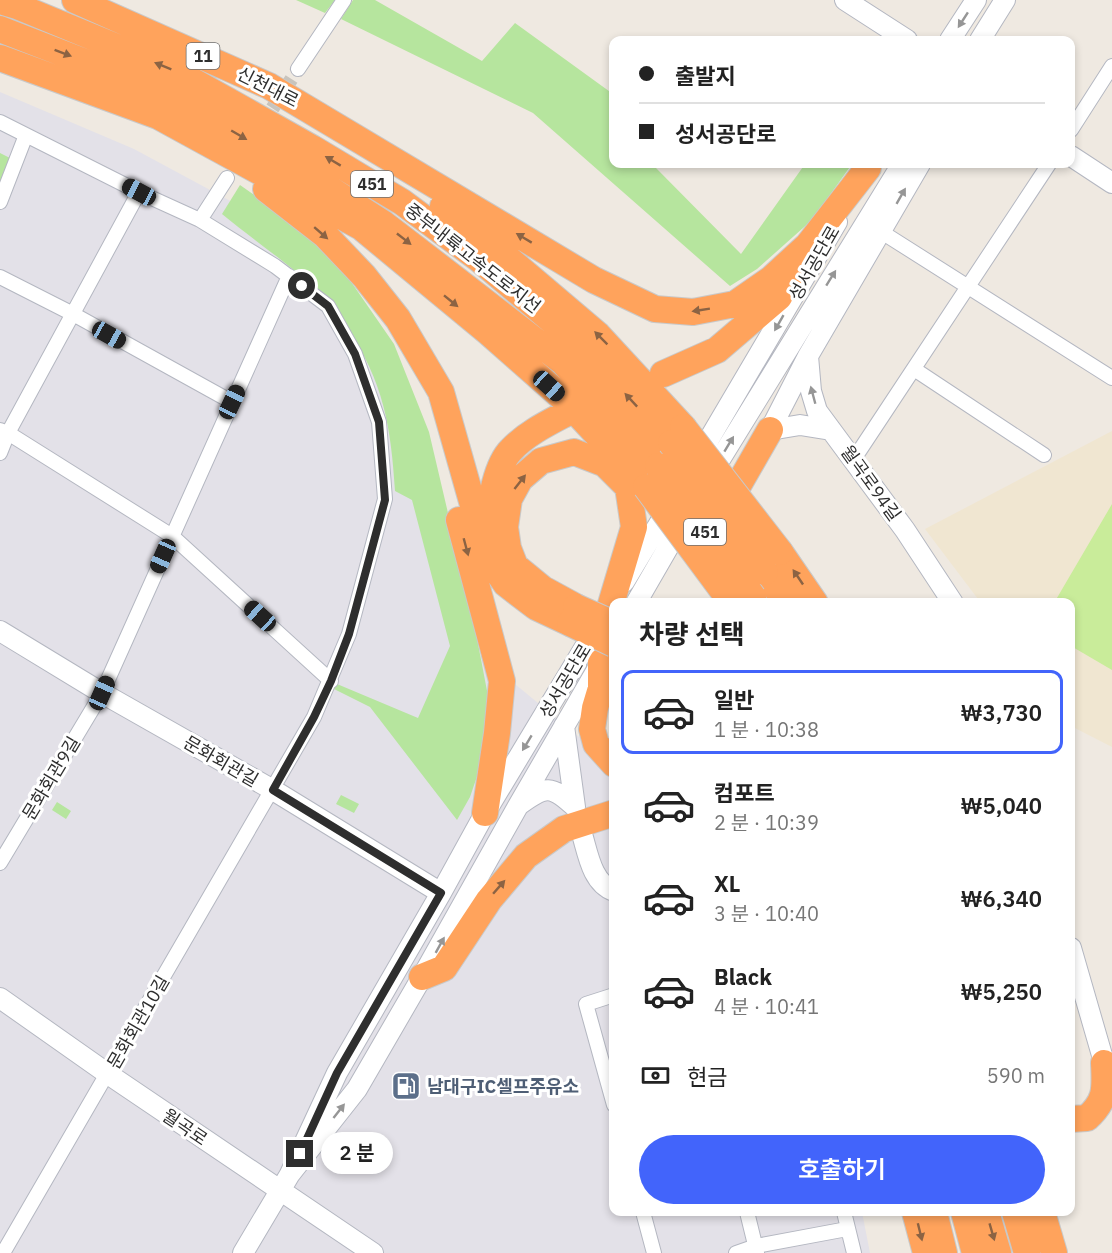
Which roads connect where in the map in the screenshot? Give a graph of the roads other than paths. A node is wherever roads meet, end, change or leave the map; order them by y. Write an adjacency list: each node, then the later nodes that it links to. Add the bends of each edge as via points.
1 (75, 0): 14 (highway, 신천대로 / 11, via 269,86)
2 (344, 0): 13 (street)
3 (844, 0): 8 (main road)
4 (976, 0): 9 (main road, one-way to 9)
5 (1005, 0): 10 (main road)
6 (9, 4): 46 (highway, 중부내륙고속도로지선 / 451, one-way to 6, via 582,346 479,259 402,202 175,71)
7 (4, 31): 50 (highway, 중부내륙고속도로지선 / 451, one-way to 50, via 165,93 297,168 384,224 563,362)
8 (901, 36)
9 (953, 36)
10 (982, 36)
11 (0, 58): 18 (highway, via 158,116)
12 (1112, 66): 16 (street)
13 (298, 69)
14 (327, 120): 31 (highway, one-way to 14, via 771,279 735,304 693,312 655,309 594,280); 46 (highway, one-way to 14, via 589,327 471,227)
15 (0, 122): 17 (street, 문화회관10길)
16 (1075, 123)
17 (26, 135): 27 (street, 문화회관10길); 28 (street)
18 (210, 144): 36 (highway, one-way to 36, via 325,235 364,276); 50 (highway, one-way to 50, via 361,227)
19 (1075, 159): 26 (main road)
20 (868, 168): 31 (highway)
21 (869, 168): 54 (main road, 성서공단로, one-way to 54)
22 (900, 168): 55 (main road, 성서공단로, one-way to 22)
23 (918, 168): 30 (main road, one-way to 23)
24 (1046, 168): 34 (street)
25 (227, 178): 29 (street)
26 (1112, 183)
27 (139, 192): 29 (street, 문화회관10길); 35 (street)
28 (0, 202)
29 (200, 220): 32 (street, 문화회관10길)
30 (880, 231): 34 (street); 37 (main road)
31 (808, 245): 39 (highway, via 779,297 717,350)
32 (289, 276): 41 (street, 문화회관9길); 67 (street, 문화회관10길, via 328,306 355,354 379,422 385,500 349,634)
33 (0, 277): 35 (street)
34 (968, 287): 38 (street); 40 (street)
35 (73, 314): 41 (street); 45 (street)
36 (416, 348): 62 (highway, via 441,392 488,558 506,584 536,607); 73 (highway, one-way to 73, via 502,681)
37 (808, 356): 43 (main road); 44 (main road, 월곡로94길, one-way to 37, via 817,411 810,391)
38 (914, 369): 48 (street); 49 (street)
39 (663, 374)
40 (1112, 378)
41 (232, 402): 51 (street, 문화회관9길)
42 (565, 414): 62 (highway, via 534,431 509,452 495,481 490,518 494,554 513,579 539,602)
43 (770, 430): 44 (main road, via 800,425); 56 (highway, via 726,504 716,531 707,577)
44 (831, 430): 49 (main road, 월곡로94길)
45 (4, 432): 47 (street); 51 (street)
46 (677, 435): 52 (highway, bridge)
47 (0, 453)
48 (1044, 455)
49 (854, 459): 60 (main road, 월곡로94길)
50 (652, 476): 57 (highway, 중부내륙고속도로지선 / 451, bridge)
51 (172, 536): 67 (street); 68 (street, 문화회관9길)
52 (773, 562): 58 (highway); 59 (highway, one-way to 52)
53 (622, 598): 62 (highway, one-way to 53, via 515,566 508,548 505,527 509,499 520,479 541,461 574,452 605,464 628,487 634,527)
54 (627, 598)
55 (628, 598)
56 (713, 598)
57 (745, 598)
58 (784, 598)
59 (810, 598)
60 (950, 598)
61 (609, 611): 62 (highway, bridge)
62 (573, 616): 65 (highway); 66 (highway, bridge)
63 (609, 627): 73 (main road, 성서공단로, one-way to 73)
64 (0, 631): 68 (main road, 문화회관길)
65 (609, 634)
66 (609, 649): 69 (main road, 성서공단로); 70 (highway, via 592,729 596,744)
67 (331, 681): 71 (street, 문화회관10길)
68 (102, 693): 71 (main road, 문화회관길); 76 (street, 문화회관9길)
69 (564, 726): 72 (main road, 성서공단로); 72 (main road, via 575,807 558,791 547,790 537,792)
70 (609, 758)
71 (273, 790): 78 (main road, 문화회관길); 84 (street, 문화회관10길)
72 (518, 806): 80 (main road, 성서공단로, one-way to 72)
73 (485, 813): 78 (main road, 성서공단로)
74 (609, 815): 80 (highway, one-way to 74, via 444,968 489,900 526,856 564,829)
75 (582, 834): 77 (main road, via 595,875)
76 (0, 863)
77 (609, 889)
78 (441, 893): 89 (main road, 성서공단로, via 337,1073)
79 (1075, 962): 83 (main road)
80 (422, 977): 89 (main road, 성서공단로, one-way to 80, via 357,1089)
81 (609, 997): 85 (street, via 586,1004)
82 (0, 998): 84 (main road, 월곡로)
83 (1104, 1063): 86 (main road); 87 (highway, via 1103,1099)
84 (108, 1074): 90 (main road, 월곡로); 102 (street, 문화회관10길)
85 (609, 1087)
86 (1112, 1087)
87 (1079, 1119): 88 (highway)
88 (1112, 1124)
89 (290, 1174): 90 (main road, 성서공단로)
90 (280, 1191): 103 (main road, 성서공단로); 104 (main road, 월곡로)
91 (644, 1216): 105 (street)
92 (748, 1216): 101 (street)
93 (845, 1216): 100 (street)
94 (916, 1216): 108 (highway, one-way to 108)
95 (935, 1216): 109 (highway)
96 (965, 1216): 110 (highway)
97 (987, 1216): 111 (highway, one-way to 111)
98 (1016, 1216): 112 (highway)
99 (1043, 1216): 113 (highway)
100 (847, 1228): 101 (street); 107 (street)
101 (756, 1250): 106 (street)
102 (3, 1253)
103 (243, 1253)
104 (373, 1253)
105 (654, 1253)
106 (736, 1253)
107 (854, 1253)
108 (926, 1253)
109 (944, 1253)
110 (975, 1253)
111 (998, 1253)
112 (1027, 1253)
113 (1054, 1253)

